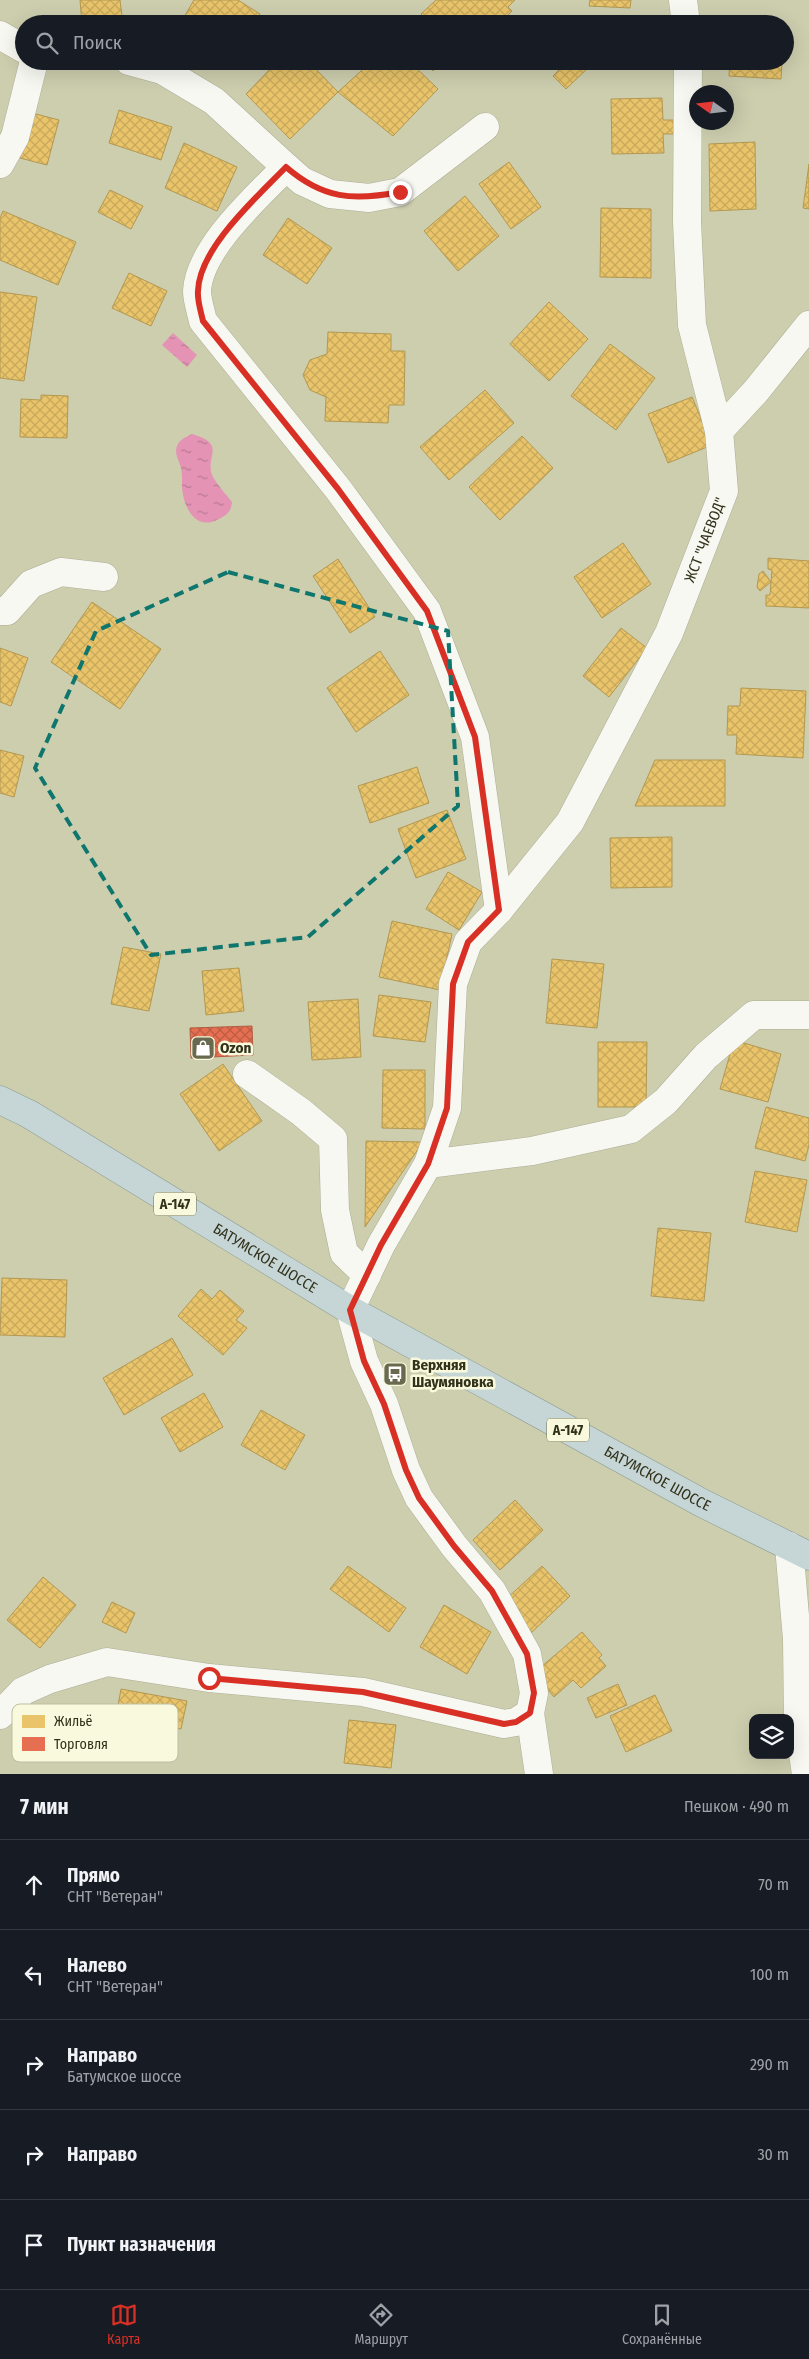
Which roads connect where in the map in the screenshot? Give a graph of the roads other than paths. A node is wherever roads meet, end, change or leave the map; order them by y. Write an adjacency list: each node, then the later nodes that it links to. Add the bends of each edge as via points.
1 (683, 0): 2 (street)
2 (685, 15)
3 (0, 35): 4 (street)
4 (15, 44)
5 (32, 70): 9 (street, via 16,138)
6 (162, 70): 10 (street, via 214,101)
7 (688, 70): 12 (street, ЖСТ "ЧАЕВОД", via 687,222 692,325)
8 (485, 127): 10 (street, via 400,192 369,198 330,194 302,181)
9 (0, 164)
10 (286, 167): 15 (street, via 236,217 206,262 198,290 203,321 338,489 427,611 475,737)
11 (809, 325): 12 (street)
12 (719, 431): 15 (street, ЖСТ "ЧАЕВОД", via 724,491 669,633 570,822)
13 (104, 577): 14 (street, via 61,572 31,584 7,611)
14 (0, 611)
15 (499, 910): 19 (street, via 468,942 453,984 447,1108)
16 (809, 1014): 19 (street, via 754,1015 706,1056 666,1101 631,1129 532,1151)
17 (247, 1074): 20 (street, via 333,1139 336,1210 344,1253)
18 (0, 1100): 21 (highway, БАТУМСКОЕ ШОССЕ / А-147, via 29,1114)
19 (428, 1164): 20 (street)
20 (367, 1275): 21 (street)
21 (350, 1310): 22 (highway, БАТУМСКОЕ ШОССЕ / А-147, via 693,1498); 23 (street, via 364,1361 384,1404 419,1498 492,1591 527,1654 534,1693)
22 (799, 1551): 26 (street, via 798,1720)
23 (530, 1713): 24 (street, via 516,1722 504,1724 363,1692 209,1678 106,1662 50,1679 24,1691); 25 (street)
24 (0, 1715)
25 (539, 1774)
26 (806, 1774)

